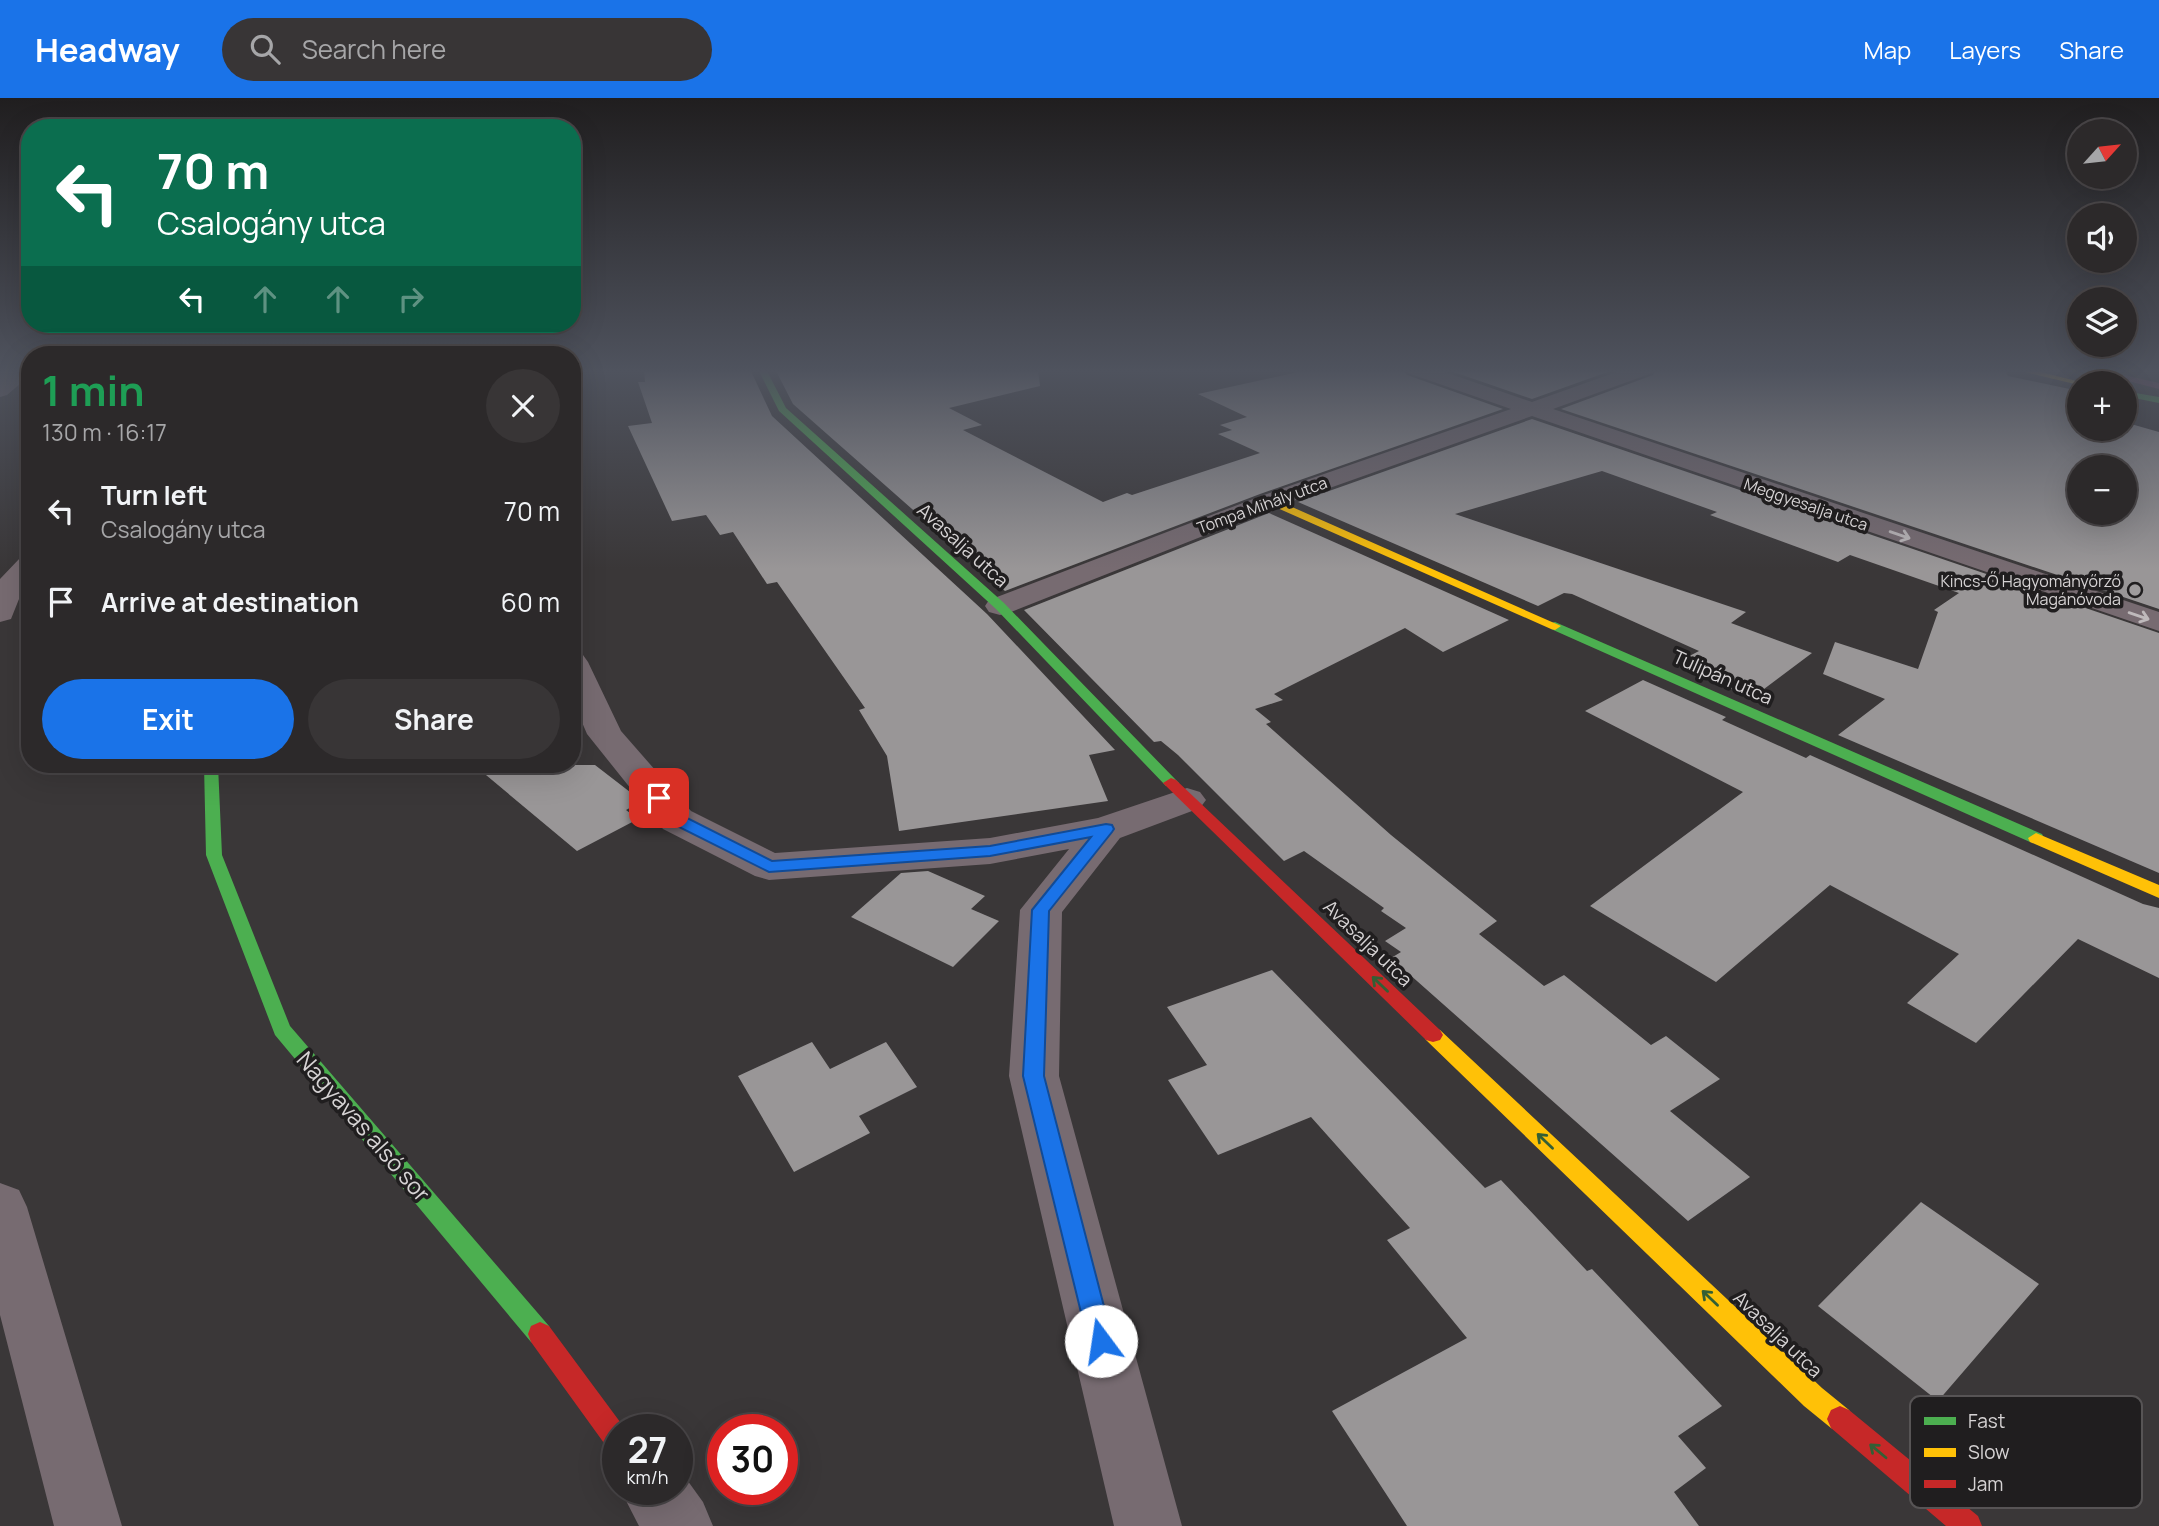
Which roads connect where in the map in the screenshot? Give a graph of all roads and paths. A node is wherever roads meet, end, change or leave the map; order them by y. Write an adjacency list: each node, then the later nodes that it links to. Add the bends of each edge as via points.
1 (811, 436): 6 (street, Avasalja utca)
2 (1458, 436): 4 (street, Tompa Mihály utca)
3 (1613, 436): 8 (street, Meggyesalja utca, one-way to 8)
4 (1270, 501): 6 (street, Tompa Mihály utca); 13 (street, Tulipán utca)
5 (21, 574): 7 (street, via 9,587)
6 (1000, 606): 11 (street, Avasalja utca)
7 (0, 613)
8 (2159, 622)
9 (581, 682): 12 (street, via 605,734 677,820 769,867 990,851)
10 (211, 773): 15 (street, Nagyavas alsó sor, via 214,855 282,1030 524,1312)
11 (1187, 800): 12 (street); 16 (street, Avasalja utca, one-way to 11, via 1814,1397)
12 (1106, 829): 21 (street, via 1041,910 1034,1076)
13 (2159, 892)
14 (0, 1207): 19 (street)
15 (602, 1419)
16 (1910, 1477)
17 (665, 1505): 20 (street)
18 (1947, 1508): 22 (street, Avasalja utca, one-way to 18)
19 (88, 1526)
20 (680, 1526)
21 (1148, 1526)
22 (1968, 1526)

